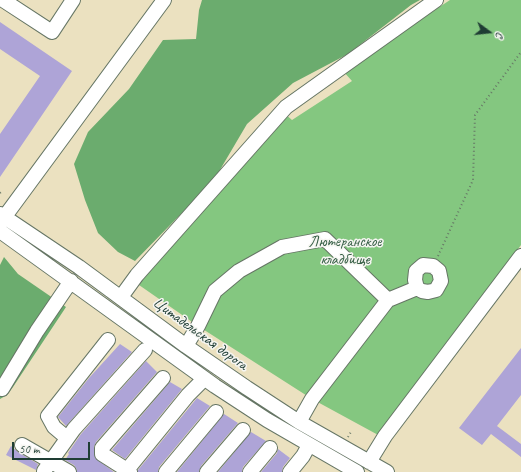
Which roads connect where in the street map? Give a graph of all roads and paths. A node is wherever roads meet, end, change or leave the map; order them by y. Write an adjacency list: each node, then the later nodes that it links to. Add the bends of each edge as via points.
1 (3, 0): 2 (street, via 52,32)
2 (73, 0)
3 (164, 0): 6 (street)
4 (436, 0): 12 (street, via 286,107)
5 (521, 52): 9 (path, via 475,115 473,180)
6 (2, 218): 12 (street, Цитадельская дорога)
7 (0, 231): 10 (street, Цитадельская дорога)
8 (521, 256): 27 (street, via 385,436)
9 (433, 266): 11 (street, via 424,265 416,271); 11 (street, via 439,271 441,281 436,290 428,292)
10 (71, 282): 18 (street, Цитадельская дорога); 19 (street)
11 (417, 288): 13 (street)
12 (121, 297): 15 (street, Цитадельская дорога)
13 (388, 300): 15 (street, via 326,239 282,247 239,271 215,292); 21 (street, via 312,399)
14 (108, 340): 23 (street, via 48,416 54,427)
15 (186, 346): 21 (street, Цитадельская дорога)
16 (145, 350): 23 (street)
17 (163, 378): 29 (street, via 102,448 102,454)
18 (204, 378): 25 (street, Цитадельская дорога); 29 (street)
19 (2, 389)
20 (216, 412): 31 (street)
21 (299, 422): 27 (street, Цитадельская дорога)
22 (243, 430): 32 (street)
23 (67, 438): 28 (street)
24 (22, 445): 28 (street)
25 (309, 445): 34 (street); 35 (street, Цитадельская дорога)
26 (270, 448): 33 (street)
27 (369, 462): 36 (street, Цитадельская дорога)
28 (47, 466): 30 (street)
29 (129, 471)
30 (69, 472)
31 (166, 472)
32 (207, 472)
33 (250, 472)
34 (290, 472)
35 (357, 472)
36 (387, 472)

